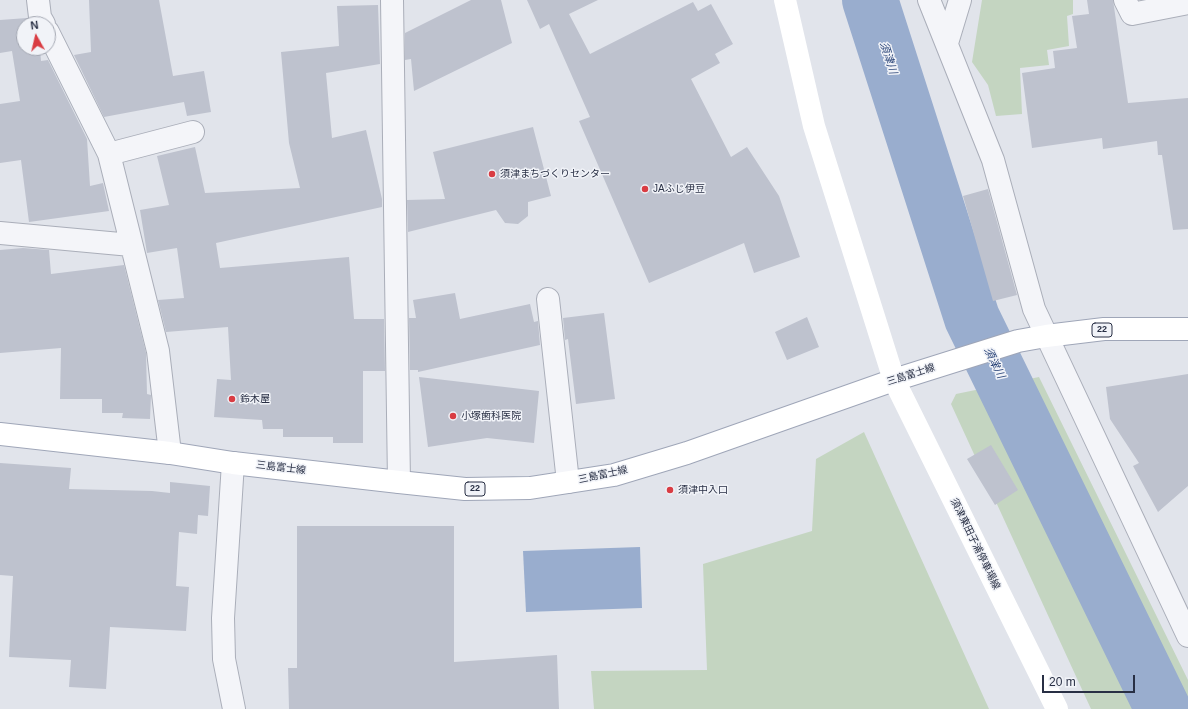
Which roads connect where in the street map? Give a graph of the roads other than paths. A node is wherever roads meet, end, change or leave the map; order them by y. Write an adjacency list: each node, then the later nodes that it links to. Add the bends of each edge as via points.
1 (38, 0): 8 (street)
2 (392, 0): 22 (street)
3 (785, 0): 18 (main road, 須津東田子浦停車場線, via 814,126)
4 (929, 0): 9 (street)
5 (960, 0): 9 (street)
6 (1125, 0): 7 (street, via 1132,14)
7 (1188, 3)
8 (40, 16)
9 (947, 43): 17 (street, via 993,160 1034,309)
10 (56, 48): 12 (street)
11 (193, 132): 12 (street)
12 (109, 154): 14 (street)
13 (0, 233): 14 (street)
14 (131, 245): 20 (street, via 158,351)
15 (548, 299): 23 (street)
16 (1188, 329): 17 (main road, 三島富士線 / 22, via 1104,329)
17 (1046, 336): 18 (main road, 三島富士線 / 22, via 1018,341); 24 (street)
18 (894, 380): 23 (main road, 三島富士線 / 22, via 686,453 614,474); 26 (main road, 須津東田子浦停車場線)
19 (0, 434): 20 (main road, 三島富士線 / 22)
20 (170, 453): 21 (main road, 三島富士線 / 22)
21 (233, 463): 22 (main road, 三島富士線 / 22); 25 (street, via 223,618 224,659)
22 (399, 482): 23 (main road, 三島富士線 / 22, via 465,489 530,488)
23 (568, 482)
24 (1188, 636)
25 (234, 709)
26 (1056, 709)

